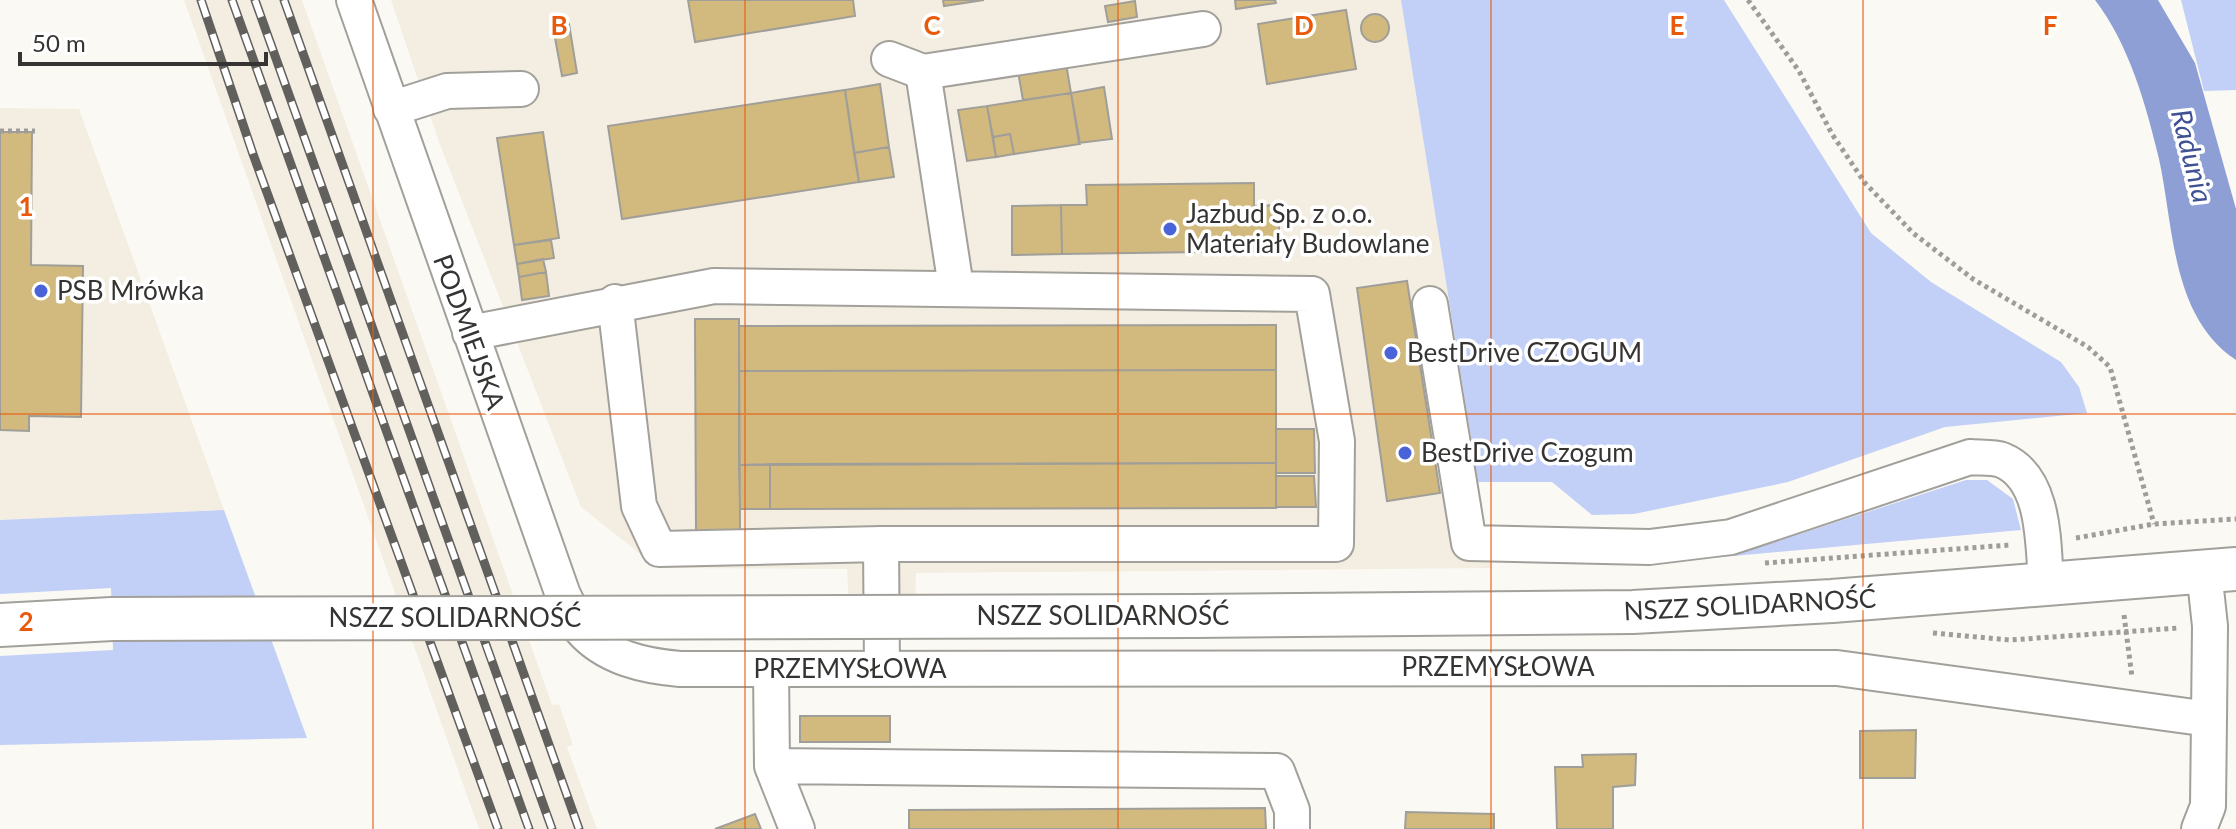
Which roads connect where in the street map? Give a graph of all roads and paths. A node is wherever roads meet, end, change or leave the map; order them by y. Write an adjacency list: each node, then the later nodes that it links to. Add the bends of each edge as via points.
1 (354, 0): 7 (street, PODMIEJSKA)
2 (1748, 0): 15 (path, via 1799,71 1865,183 1913,233 1973,279 2088,347 2110,367)
3 (1203, 29): 5 (street)
4 (889, 59): 5 (street)
5 (923, 72): 10 (street)
6 (521, 89): 7 (street, via 447,91)
7 (391, 109): 13 (street, PODMIEJSKA)
8 (0, 131): 9 (path)
9 (35, 131)
10 (956, 287): 11 (street, via 714,286); 17 (street, via 1312,294 1337,441 1336,544)
11 (615, 302): 13 (street); 17 (street, via 639,506 659,549)
12 (1430, 304): 19 (street, via 1469,543 1649,547 1731,537 1970,457 2002,460 2025,480 2038,509)
13 (470, 333): 22 (street, PODMIEJSKA, via 563,595 581,629)
14 (2236, 519): 15 (path)
15 (2154, 524): 16 (path)
16 (2129, 529)
17 (881, 544): 23 (street)
18 (2220, 570): 19 (main road, NSZZ SOLIDARNOŚĆ); 21 (street)
19 (2046, 584): 20 (main road, NSZZ SOLIDARNOŚĆ, bridge, via 1633,612 112,619)
20 (0, 625)
21 (2210, 626): 25 (path, via 2126,630); 26 (street)
22 (608, 649): 24 (street, PRZEMYSŁOWA, via 645,666)
23 (882, 668): 24 (street, PRZEMYSŁOWA); 25 (street, PRZEMYSŁOWA, via 1837,668)
24 (771, 669): 27 (street)
25 (2136, 710): 26 (street, PRZEMYSŁOWA)
26 (2209, 719): 30 (street, via 2208,806)
27 (772, 766): 28 (street); 29 (street, via 1277,771 1292,810)
28 (797, 829)
29 (1292, 829)
30 (2199, 829)

